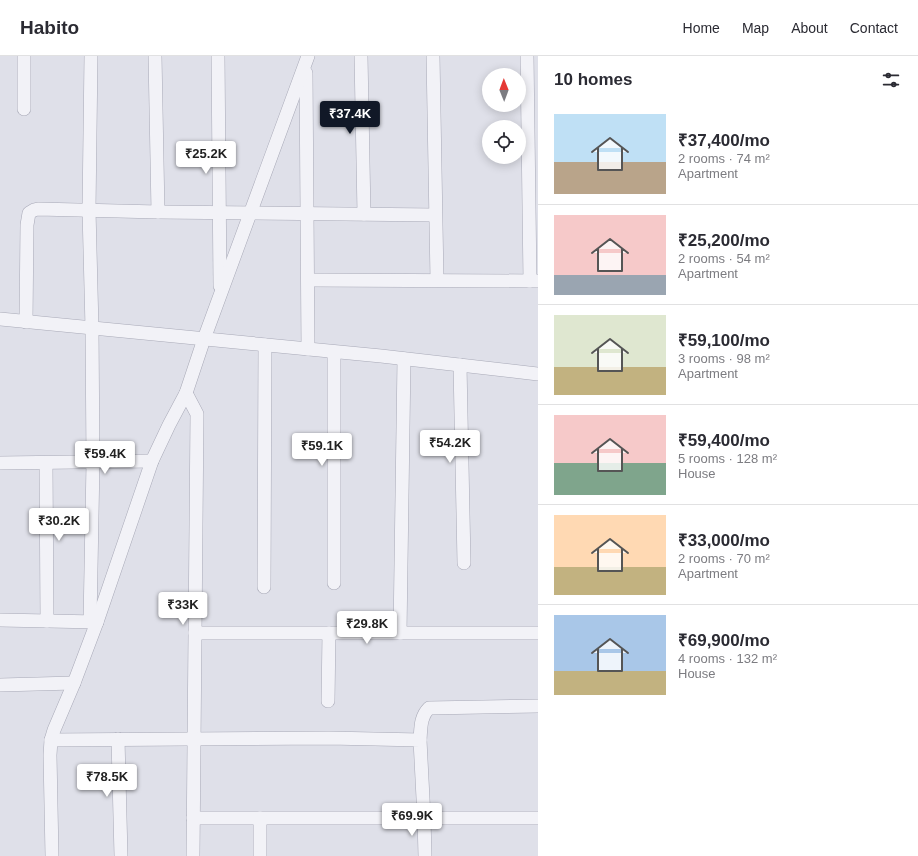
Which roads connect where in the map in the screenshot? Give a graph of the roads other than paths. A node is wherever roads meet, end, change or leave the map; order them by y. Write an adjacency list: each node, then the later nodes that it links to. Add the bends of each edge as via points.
1 (24, 56): 9 (street)
2 (91, 56): 11 (street)
3 (155, 56): 12 (street)
4 (218, 56): 13 (street)
5 (361, 56): 16 (street)
6 (433, 56): 17 (street)
7 (527, 56): 10 (street)
8 (307, 60): 14 (street); 15 (street)
9 (24, 109)
10 (533, 144): 20 (street)
11 (89, 210): 12 (street); 23 (street, via 38,209 29,213); 24 (street)
12 (158, 212): 13 (street)
13 (219, 212): 14 (street); 21 (street)
14 (251, 212): 15 (street); 21 (street)
15 (307, 213): 16 (street); 18 (street)
16 (364, 214): 17 (street)
17 (435, 215): 19 (street)
18 (308, 280): 19 (street); 27 (street)
19 (437, 280): 20 (street)
20 (534, 281)
21 (220, 294): 25 (street)
22 (0, 319): 23 (street)
23 (26, 322): 24 (street)
24 (92, 328): 25 (street); 36 (street)
25 (204, 339): 26 (street); 32 (street)
26 (265, 345): 27 (street); 39 (street)
27 (308, 349): 28 (street)
28 (334, 352): 29 (street); 38 (street)
29 (404, 359): 30 (street); 45 (street)
30 (460, 365): 31 (street); 37 (street)
31 (538, 374)
32 (186, 393): 33 (street); 43 (street, via 197,414)
33 (152, 461): 36 (street); 42 (street)
34 (0, 463): 35 (street)
35 (46, 463): 36 (street); 41 (street)
36 (93, 463): 42 (street)
37 (464, 563)
38 (334, 583)
39 (264, 587)
40 (0, 620): 41 (street)
41 (47, 621): 42 (street)
42 (94, 622): 47 (street)
43 (195, 633): 44 (street); 51 (street)
44 (329, 633): 45 (street); 49 (street)
45 (400, 633): 46 (street)
46 (538, 633)
47 (74, 683): 48 (street); 53 (street)
48 (0, 685)
49 (328, 701)
50 (538, 706): 54 (street, via 429,708 422,718)
51 (194, 738): 52 (street); 54 (street); 55 (street)
52 (118, 739): 53 (street); 60 (street)
53 (51, 740): 59 (street)
54 (420, 740): 57 (street)
55 (193, 818): 56 (street); 61 (street)
56 (260, 818): 57 (street); 62 (street)
57 (424, 818): 58 (street); 63 (street)
58 (538, 818)
59 (52, 856)
60 (121, 856)
61 (193, 856)
62 (260, 856)
63 (425, 856)

